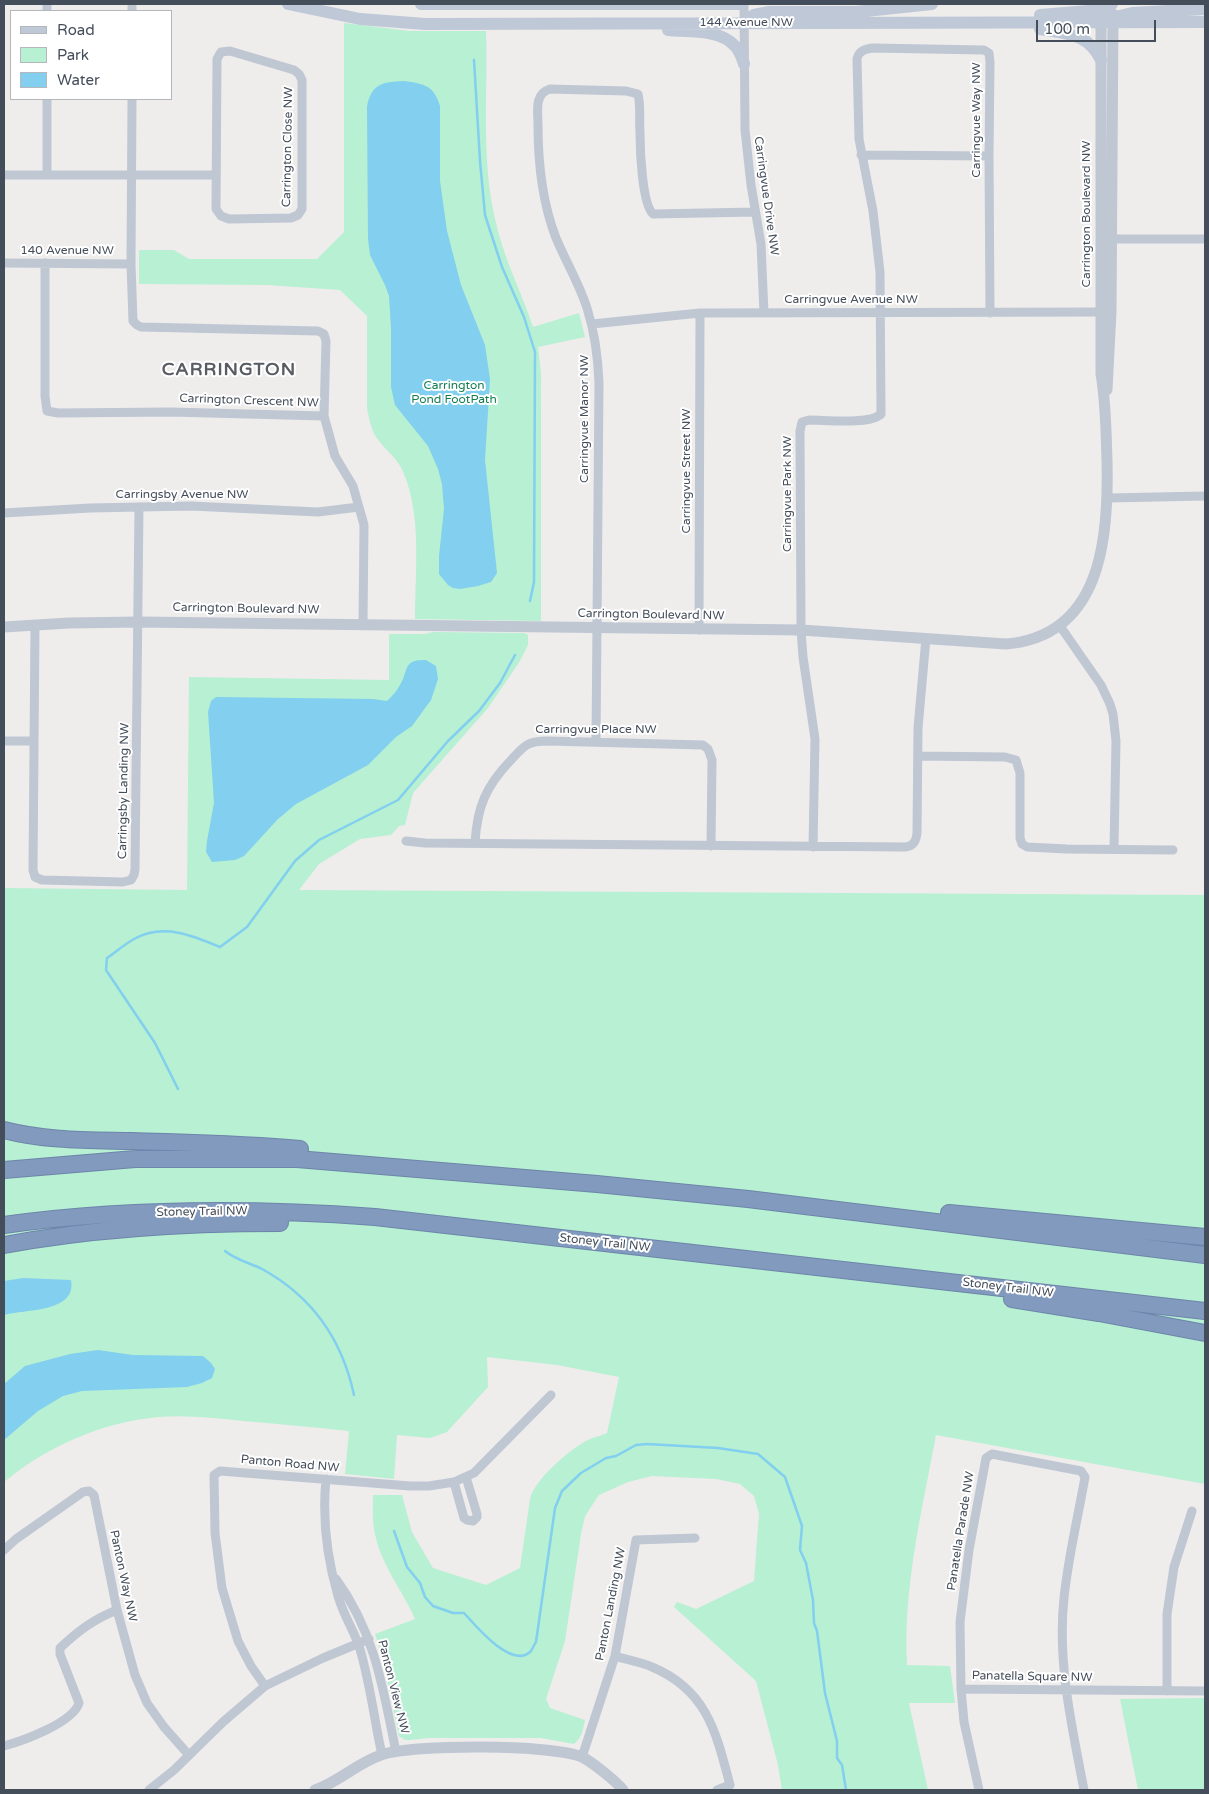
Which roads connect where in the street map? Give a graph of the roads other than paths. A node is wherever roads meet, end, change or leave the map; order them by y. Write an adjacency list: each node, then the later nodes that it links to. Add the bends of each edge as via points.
1 (288, 4): 12 (main road, 144 Avenue NW, via 350,17 408,24)
2 (421, 4): 3 (main road, 144 Avenue NW)
3 (743, 4): 8 (street, Carringvue Drive NW)
4 (932, 4): 8 (main road, via 856,12 769,12 754,15)
5 (1113, 4): 7 (main road)
6 (1205, 9): 7 (main road)
7 (1106, 15): 9 (main road, 144 Avenue NW); 10 (main road); 11 (main road, 144 Avenue NW); 13 (street, Carrington Boulevard NW); 24 (street, Carrington Boulevard NW)
8 (744, 22): 10 (main road, 144 Avenue NW); 12 (main road, 144 Avenue NW); 14 (street, Carringvue Drive NW)
9 (1205, 22)
10 (961, 23): 11 (main road, 144 Avenue NW)
11 (1003, 23): 13 (main road, via 1073,34 1095,48)
12 (589, 24): 14 (main road, via 712,34 734,45)
13 (1101, 60): 24 (street, Carrington Boulevard NW)
14 (744, 64): 23 (street, Carringvue Drive NW, via 746,146)
15 (47, 100): 19 (street)
16 (132, 100): 20 (street)
17 (861, 155): 18 (street); 18 (street, Carringvue Way NW, via 857,58 862,51 873,48 986,51 990,56); 33 (street, Carringvue Way NW, via 873,210)
18 (989, 156): 29 (street, Carringvue Way NW)
19 (47, 174): 20 (street); 21 (street)
20 (132, 174): 22 (street); 28 (street)
21 (4, 175)
22 (216, 175): 22 (street, Carrington Close NW, via 216,209 221,216 229,219 291,218 298,215 302,209 302,80 294,70 230,51 221,52 216,59)
23 (755, 212): 32 (street, Carringvue Drive NW, via 763,260); 34 (street, Carringvue Manor NW, via 653,214 648,206 643,174 638,94 626,91 545,91 538,102 539,159 544,197 556,238 581,290)
24 (1106, 239): 25 (street); 30 (street, Carrington Boulevard NW)
25 (1205, 239)
26 (4, 263): 27 (street, 140 Avenue NW)
27 (45, 263): 28 (street, 140 Avenue NW); 35 (street, Carrington Crescent NW, via 47,411)
28 (131, 264): 35 (street, Carrington Crescent NW, via 133,321 141,327 318,331 324,334)
29 (990, 312): 30 (street, Carringvue Avenue NW); 33 (street, Carringvue Avenue NW)
30 (1106, 312): 37 (street, Carrington Boulevard NW)
31 (700, 313): 32 (street, Carringvue Avenue NW); 34 (street, Carringvue Avenue NW); 47 (street, Carringvue Street NW)
32 (764, 313): 33 (street, Carringvue Avenue NW)
33 (882, 313): 48 (street, Carringvue Park NW, via 882,414 868,420 802,422)
34 (592, 324): 46 (street, Carringvue Manor NW, via 599,383)
35 (324, 416): 39 (street, via 335,456 353,486)
36 (1205, 496): 37 (street)
37 (1108, 498): 44 (street, Carrington Boulevard NW, via 1104,536 1091,583 1074,612)
38 (139, 507): 39 (street, Carringsby Avenue NW, via 228,506 318,512); 40 (street, Carringsby Avenue NW); 41 (street)
39 (359, 507): 42 (street, via 364,525)
40 (4, 513)
41 (138, 622): 42 (street, Carrington Boulevard NW); 43 (street, Carrington Boulevard NW); 51 (street, Carringsby Landing NW, via 135,869 131,880 42,880 35,877)
42 (363, 624): 46 (street, Carrington Boulevard NW)
43 (35, 625): 45 (street, Carrington Boulevard NW); 51 (street, Carringsby Landing NW)
44 (1060, 626): 49 (street, Carrington Boulevard NW, via 1014,643); 58 (street, via 1101,685 1113,714 1116,741)
45 (4, 627)
46 (596, 628): 47 (street, Carrington Boulevard NW); 52 (street, Carringvue Manor NW)
47 (700, 630): 48 (street, Carrington Boulevard NW)
48 (801, 630): 49 (street, Carrington Boulevard NW); 57 (street, via 815,739)
49 (926, 638): 53 (street)
50 (4, 741): 51 (street)
51 (34, 742)
52 (596, 742): 55 (street, Carringvue Place NW, via 533,741 526,744 486,792 477,818); 56 (street, Carringvue Place NW, via 696,744 708,749 712,764)
53 (918, 756): 57 (street, via 917,833 912,846); 58 (street, via 1014,758 1019,767 1019,836 1022,844 1034,849)
54 (406, 841): 55 (street)
55 (474, 843): 56 (street)
56 (711, 846): 57 (street)
57 (813, 847)
58 (1114, 850): 59 (street)
59 (1173, 850)
60 (4, 1130): 62 (highway, via 25,1136 80,1140 247,1145 341,1153 521,1172)
61 (4, 1170): 62 (highway, via 135,1159 297,1159)
62 (575, 1183): 63 (highway)
63 (748, 1199): 66 (highway, via 982,1215); 69 (highway)
64 (437, 1225): 65 (highway, Stoney Trail NW, via 334,1214 239,1212 100,1215); 67 (highway, via 219,1223 51,1236); 68 (highway, Stoney Trail NW)
65 (4, 1226)
66 (1205, 1237)
67 (4, 1245)
68 (718, 1255): 70 (highway, Stoney Trail NW); 71 (highway, via 1099,1312)
69 (1205, 1255)
70 (1205, 1311)
71 (1205, 1332)
72 (552, 1395): 73 (street, Panton Road NW, via 482,1466)
73 (466, 1477): 75 (street, Panton Road NW); 75 (street, via 477,1514 473,1521 464,1518)
74 (326, 1479): 75 (street, Panton Road NW, via 410,1486); 79 (street, Panton View NW, via 323,1502 325,1532); 84 (street, Panton Road NW, via 220,1471 214,1475 215,1534 222,1588 238,1641 250,1666)
75 (454, 1482)
76 (1192, 1511): 87 (street, via 1174,1567 1167,1614)
77 (695, 1538): 83 (street, Panton Landing NW, via 636,1540)
78 (4, 1550): 80 (street, Panton Way NW, via 83,1492 89,1492 94,1495)
79 (334, 1577): 81 (street, Panton View NW); 82 (street, Panton View NW, via 338,1596)
80 (117, 1610): 89 (street, via 80,1629 60,1648 79,1703 77,1709 50,1729); 91 (street, Panton Way NW, via 135,1675 147,1703)
81 (369, 1639): 82 (street); 90 (street, Panton View NW)
82 (358, 1644): 84 (street); 92 (street, Panton View NW)
83 (615, 1656): 93 (street, Panton Landing NW); 98 (street, via 653,1667 686,1687 707,1714 730,1785)
84 (265, 1686): 91 (street)
85 (961, 1689): 86 (street, Panatella Square NW); 86 (street, Panatella Parade NW, via 960,1622 969,1550 986,1458 992,1454 1081,1471 1085,1477 1064,1598 1062,1640); 99 (street, Panatella Square NW, via 964,1722)
86 (1066, 1690): 87 (street, Panatella Square NW); 100 (street, Panatella Parade NW)
87 (1166, 1691): 88 (street, Panatella Square NW)
88 (1205, 1691)
89 (4, 1746)
90 (396, 1752): 92 (street); 93 (street, via 490,1748 550,1751)
91 (188, 1754): 95 (street)
92 (382, 1755): 94 (street, via 362,1764)
93 (582, 1757): 97 (street)
94 (327, 1788): 96 (street)
95 (149, 1790)
96 (315, 1790)
97 (623, 1790)
98 (717, 1790)
99 (979, 1790)
100 (1084, 1790)

